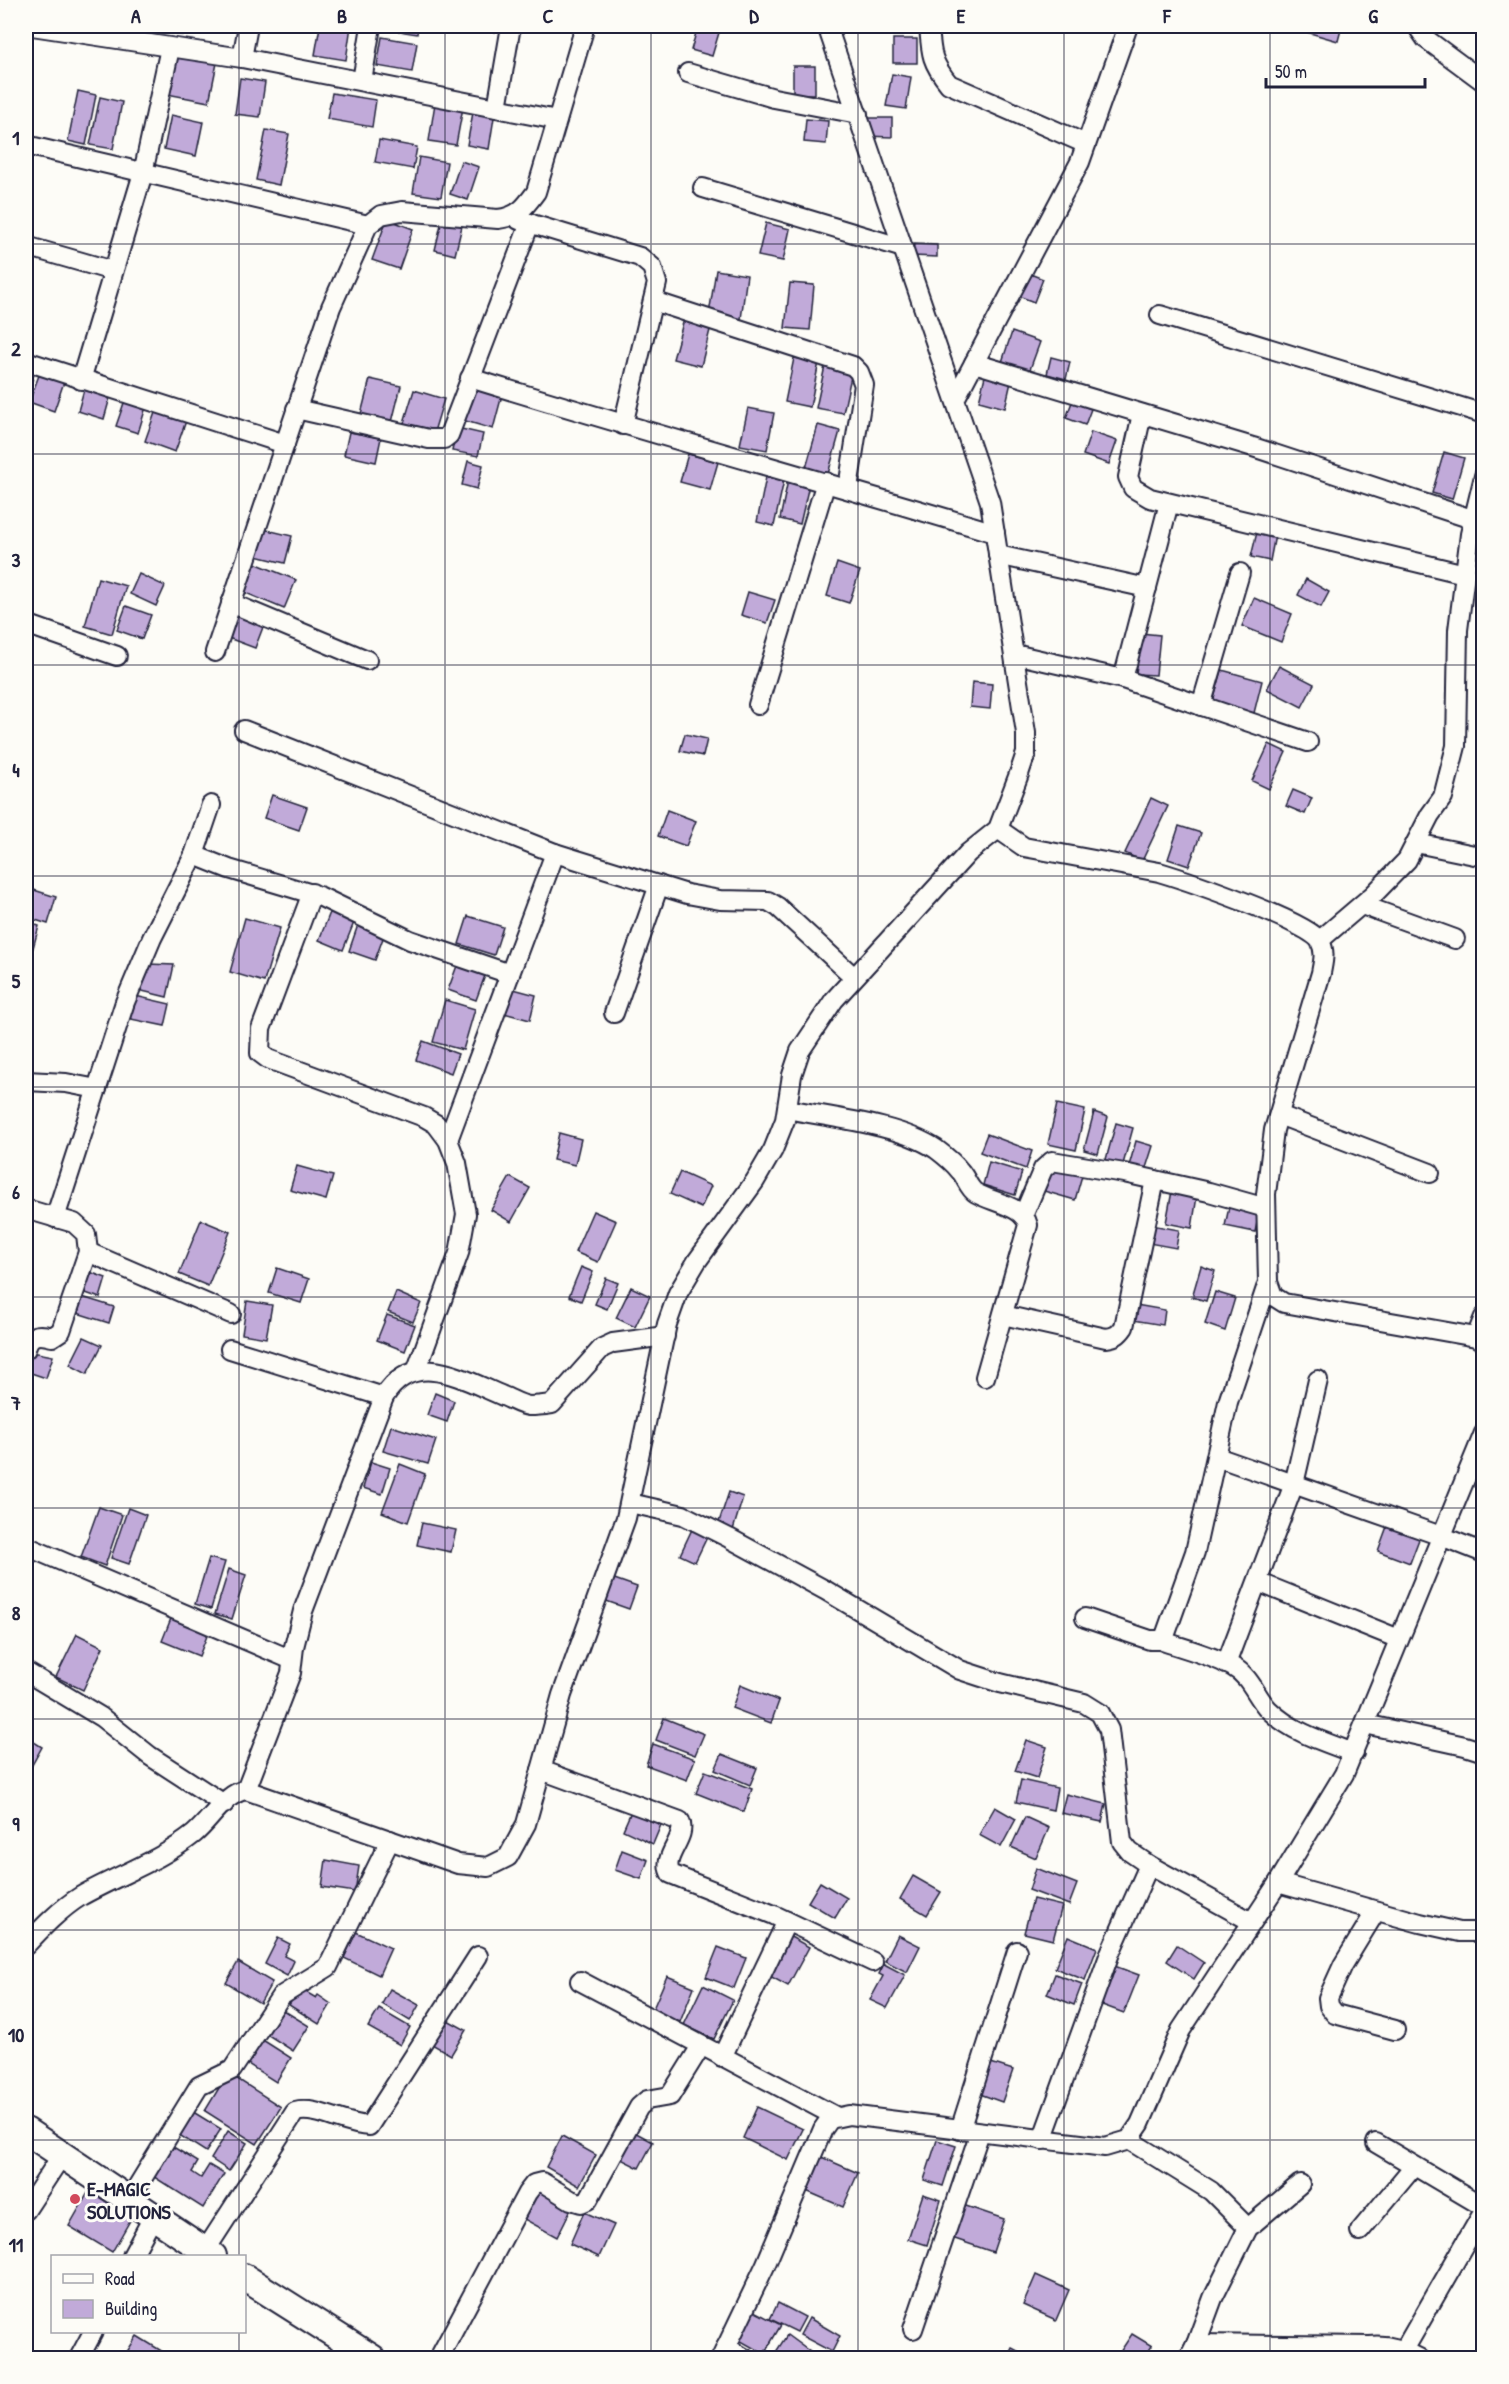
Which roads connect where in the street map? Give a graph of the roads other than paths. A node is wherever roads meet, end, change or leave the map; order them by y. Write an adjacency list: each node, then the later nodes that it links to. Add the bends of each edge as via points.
1 (32, 26): 10 (street)
2 (248, 26): 11 (street)
3 (371, 26): 13 (street)
4 (511, 26): 15 (street)
5 (827, 26): 16 (street)
6 (929, 26): 18 (street, via 932,58 950,84)
7 (1128, 26): 18 (street)
8 (1417, 26): 14 (street, via 1426,39)
9 (583, 33): 17 (street)
10 (170, 48): 11 (street); 20 (street)
11 (242, 58): 13 (street)
12 (688, 73): 16 (street, via 774,98)
13 (362, 81): 15 (street)
14 (1484, 82)
15 (497, 108): 17 (street)
16 (858, 114): 26 (street)
17 (557, 120): 22 (street, via 536,192 524,209)
18 (1086, 144): 31 (street)
19 (26, 145): 20 (street)
20 (143, 172): 24 (street); 27 (street)
21 (703, 188): 26 (street)
22 (512, 217): 23 (street); 24 (street, via 402,212 381,215)
23 (530, 223): 28 (street, via 640,257 655,275); 32 (street)
24 (368, 225): 35 (street, via 331,307)
25 (26, 246): 27 (street)
26 (903, 248): 34 (street)
27 (113, 271): 33 (street)
28 (653, 301): 38 (street); 42 (street, via 853,366 864,385)
29 (1160, 315): 37 (street)
30 (26, 361): 33 (street)
31 (974, 363): 34 (street); 36 (street)
32 (470, 378): 35 (street, via 449,435 444,438 429,439); 38 (street)
33 (81, 380): 39 (street)
34 (955, 399): 45 (street, via 990,502)
35 (296, 409): 39 (street)
36 (1142, 414): 43 (street, via 1128,477 1133,488); 44 (street)
37 (1484, 414)
38 (623, 425): 41 (street)
39 (285, 444): 50 (street)
40 (1484, 476): 44 (street)
41 (826, 482): 42 (street); 57 (street)
42 (848, 488): 45 (street)
43 (1169, 503): 48 (street); 49 (street)
44 (1479, 521): 48 (street)
45 (995, 533): 46 (street)
46 (998, 555): 49 (street); 53 (street)
47 (1240, 573): 58 (street)
48 (1465, 574): 63 (street, via 1458,630 1456,746 1443,797)
49 (1147, 588): 56 (street)
50 (231, 603): 52 (street); 55 (street)
51 (26, 624): 54 (street)
52 (215, 652)
53 (1014, 654): 56 (street); 62 (street, via 1026,753)
54 (117, 656)
55 (367, 660)
56 (1123, 679): 58 (street)
57 (758, 705)
58 (1201, 706): 60 (street)
59 (244, 730): 64 (street)
60 (1308, 742)
61 (211, 805): 65 (street)
62 (998, 829): 71 (street, via 1024,847 1181,879 1298,924); 73 (street, via 968,854)
63 (1416, 843): 66 (street); 69 (street, via 1407,860)
64 (555, 854): 67 (street); 72 (street)
65 (194, 855): 68 (street); 76 (street, via 125,1002)
66 (1484, 857)
67 (659, 885): 73 (street, via 720,900 768,901); 74 (street)
68 (312, 893): 72 (street, via 410,940); 79 (street, via 261,1029 260,1053 424,1118 435,1124)
69 (1362, 905): 70 (street); 71 (street)
70 (1455, 939)
71 (1320, 940): 78 (street, via 1325,954 1322,973)
72 (510, 974): 79 (street)
73 (854, 977): 77 (street, via 800,1051)
74 (614, 1013)
75 (26, 1081): 76 (street)
76 (97, 1089): 85 (street)
77 (787, 1109): 84 (street, via 919,1139 961,1171 973,1191); 91 (street, via 769,1158 678,1293)
78 (1279, 1115): 80 (street); 82 (street, via 1268,1170)
79 (448, 1140): 95 (street, via 457,1163 466,1214 464,1233)
80 (1430, 1173)
81 (1155, 1180): 82 (street); 84 (street, via 1052,1161 1043,1169); 89 (street, via 1124,1327 1119,1334 1107,1338)
82 (1266, 1208): 87 (street)
83 (26, 1209): 85 (street)
84 (1023, 1216): 89 (street, via 1028,1225)
85 (56, 1218): 86 (street, via 74,1223 86,1234)
86 (88, 1252): 88 (street); 93 (street, via 61,1331 52,1337 34,1335 27,1341)
87 (1268, 1282): 92 (street, via 1273,1296 1284,1303); 100 (street, via 1228,1402)
88 (231, 1314)
89 (1003, 1315): 96 (street)
90 (1484, 1317): 92 (street)
91 (665, 1336): 95 (street, via 602,1348 552,1404 527,1406 450,1375); 102 (street)
92 (1480, 1339)
93 (26, 1349)
94 (230, 1349): 98 (street)
95 (417, 1369): 98 (street, via 396,1380)
96 (985, 1377)
97 (1318, 1380): 101 (street)
98 (384, 1397): 110 (street, via 303,1611)
99 (1484, 1433): 103 (street)
100 (1217, 1457): 101 (street); 109 (street, via 1195,1552)
101 (1294, 1484): 103 (street); 106 (street)
102 (630, 1503): 116 (street, via 562,1695); 120 (street, via 682,1515 729,1538 960,1670 1084,1702 1100,1713 1109,1730 1122,1842)
103 (1442, 1536): 105 (street); 108 (street)
104 (26, 1546): 110 (street)
105 (1484, 1553)
106 (1258, 1582): 108 (street); 111 (street)
107 (1085, 1618): 109 (street)
108 (1399, 1639): 113 (street)
109 (1160, 1640): 111 (street)
110 (292, 1660): 117 (street, via 285,1690)
111 (1226, 1664): 115 (street, via 1240,1672 1281,1719 1310,1737)
112 (26, 1672): 118 (street, via 101,1717 150,1756)
113 (1365, 1724): 114 (street); 115 (street)
114 (1484, 1752)
115 (1354, 1753): 121 (street)
116 (541, 1770): 119 (street, via 526,1824 508,1857 488,1867 458,1864); 123 (street, via 680,1821 682,1828 668,1862 671,1874)
117 (246, 1790): 118 (street, via 235,1792); 119 (street)
118 (224, 1804): 126 (street, via 196,1833 168,1853 79,1897)
119 (390, 1840): 144 (street, via 328,1967 281,1996 232,2070 199,2086)
120 (1149, 1866): 124 (street); 138 (street, via 1110,1953)
121 (1278, 1883): 122 (street); 124 (street)
122 (1376, 1911): 125 (street, via 1460,1932); 131 (street, via 1343,1965 1328,1998 1329,2006 1335,2014)
123 (787, 1921): 129 (street); 133 (street)
124 (1252, 1922): 139 (street, via 1181,2030 1140,2124)
125 (1484, 1932)
126 (26, 1946)
127 (1017, 1951): 135 (street)
128 (478, 1956): 150 (street, via 369,2126 344,2123 307,2109 295,2112)
129 (873, 1962)
130 (580, 1981): 132 (street)
131 (1395, 2030)
132 (701, 2046): 133 (street); 160 (street, via 670,2096 647,2100 639,2107 588,2200 581,2203 542,2182 534,2184)
133 (722, 2057): 134 (street)
134 (837, 2116): 135 (street); 156 (street, via 822,2129)
135 (960, 2130): 137 (street)
136 (26, 2131): 141 (main road)
137 (980, 2132): 138 (street); 153 (street)
138 (1042, 2140): 139 (street, via 1105,2147)
139 (1129, 2140): 148 (street, via 1211,2192)
140 (1376, 2143): 142 (street)
141 (62, 2155): 144 (main road); 146 (street)
142 (1414, 2166): 145 (street); 149 (street)
143 (1300, 2184): 148 (street)
144 (129, 2200): 147 (main road)
145 (1484, 2209): 157 (street)
146 (26, 2210)
147 (153, 2217): 150 (main road); 151 (street)
148 (1248, 2228): 155 (street)
149 (1360, 2231)
150 (209, 2254)
151 (133, 2255)
152 (246, 2278): 159 (main road)
153 (913, 2330)
154 (92, 2333): 158 (street)
155 (1192, 2351): 157 (street, via 1384,2344); 162 (street)
156 (724, 2353): 161 (street)
157 (1412, 2354)
158 (79, 2358)
159 (372, 2358)
160 (439, 2358)
161 (744, 2358)
162 (1208, 2358)

